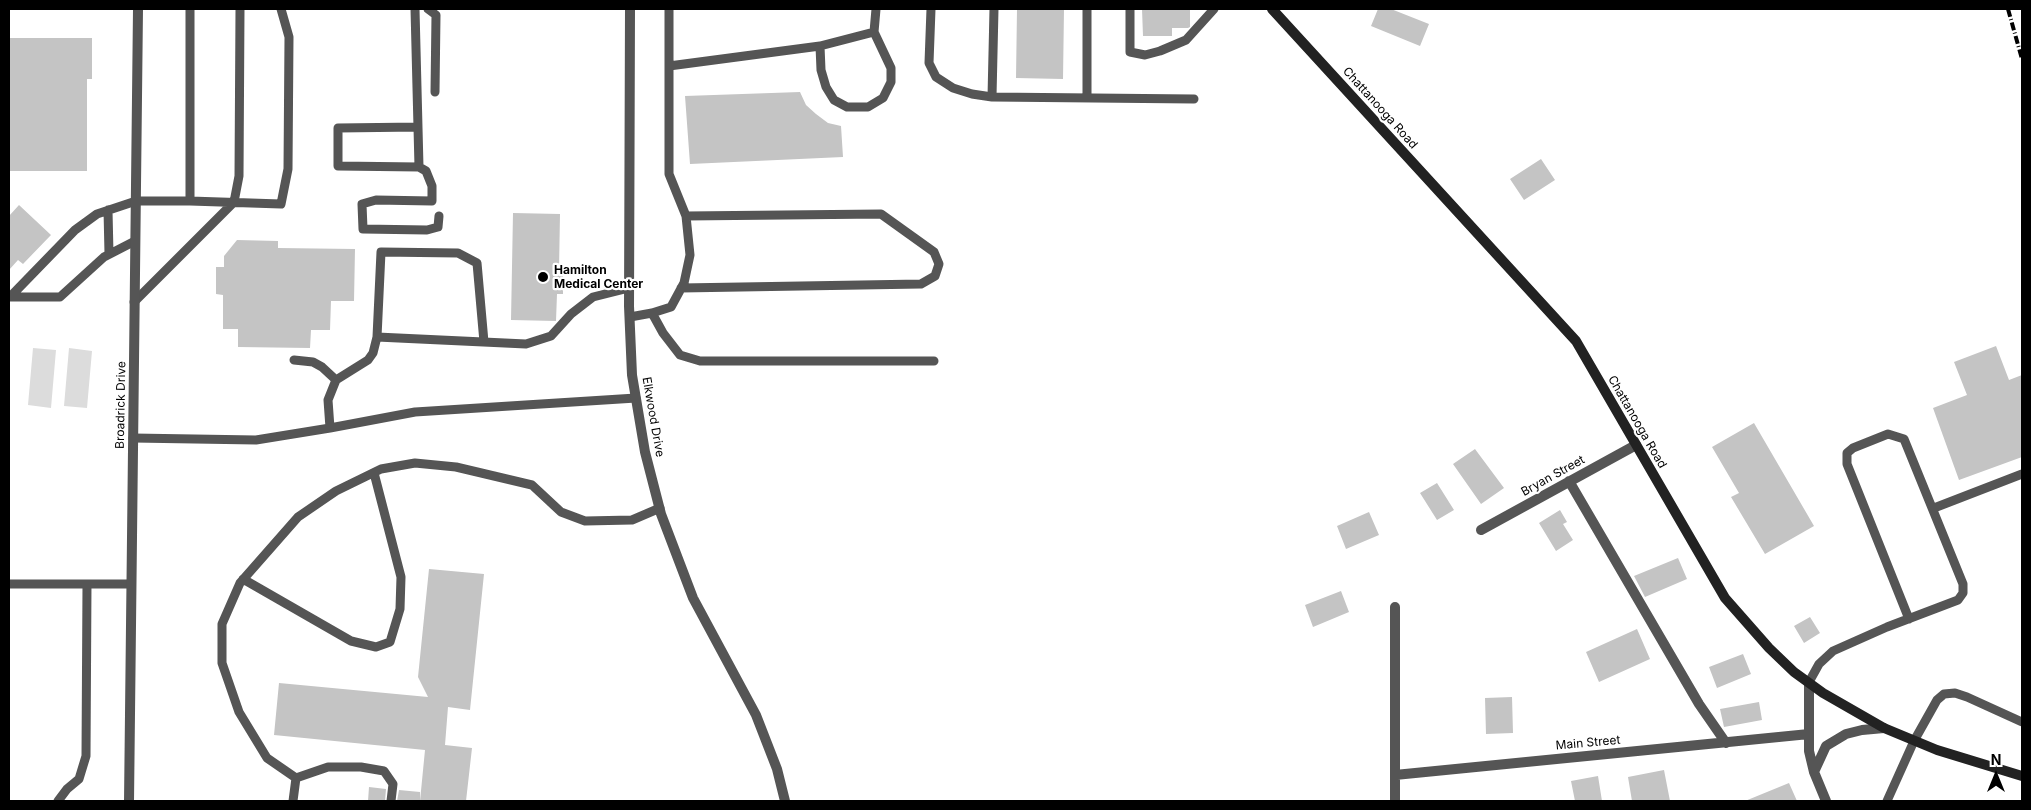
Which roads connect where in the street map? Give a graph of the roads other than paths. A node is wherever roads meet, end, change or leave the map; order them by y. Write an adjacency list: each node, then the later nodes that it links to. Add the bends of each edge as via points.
1 (138, 9): 25 (street, Broadrick Drive)
2 (190, 9): 26 (lane)
3 (240, 9): 27 (lane, via 239,176)
4 (281, 9): 27 (lane, via 289,38 288,169 282,204)
5 (415, 9): 23 (lane)
6 (428, 9): 19 (lane, via 436,15)
7 (630, 9): 33 (street, Elkwood Drive)
8 (669, 9): 18 (lane)
9 (876, 9): 16 (lane)
10 (931, 9): 20 (lane, via 929,63 936,77 953,88)
11 (994, 9): 20 (lane)
12 (1087, 9): 21 (lane)
13 (1130, 9): 14 (lane, via 1130,52 1145,55 1186,40)
14 (1214, 9)
15 (1274, 10): 47 (main road, Chattanooga Road, via 1576,341)
16 (874, 32): 17 (lane); 17 (lane, via 891,68 891,82 883,98 868,106 847,106 834,100 821,70)
17 (820, 46): 18 (lane)
18 (669, 66): 30 (lane, via 669,174)
19 (435, 92)
20 (992, 97): 21 (lane)
21 (1087, 97): 22 (lane)
22 (1194, 99)
23 (418, 127): 24 (lane); 24 (lane, via 338,128 338,166)
24 (419, 167): 29 (lane, via 426,171 432,186 432,201 376,200 362,204 363,228 427,230 438,227)
25 (136, 201): 26 (lane); 28 (lane); 31 (street, Broadrick Drive)
26 (190, 201): 27 (lane)
27 (234, 202): 36 (lane)
28 (108, 210): 32 (lane); 35 (lane, via 75,230)
29 (439, 216)
30 (686, 216): 34 (lane, via 690,255); 34 (lane, via 881,214 934,252 939,264 935,276 921,284)
31 (135, 242): 32 (lane); 36 (street, Broadrick Drive)
32 (109, 254): 35 (lane, via 60,297)
33 (629, 288): 38 (street, Elkwood Drive); 40 (lane, via 593,297 571,314 551,336 526,344)
34 (681, 288): 37 (lane, via 671,307)
35 (9, 297)
36 (134, 302): 46 (street, Broadrick Drive)
37 (652, 313): 38 (lane); 42 (lane, via 680,354 700,361)
38 (630, 317): 44 (street, Elkwood Drive)
39 (376, 337): 40 (lane); 40 (lane, via 381,252 458,253 476,263); 43 (lane, via 373,354 368,360)
40 (484, 342)
41 (294, 360): 43 (lane, via 313,362)
42 (934, 361)
43 (336, 380): 45 (lane, via 328,400)
44 (636, 398): 45 (lane, via 414,412); 51 (street, Elkwood Drive)
45 (330, 428): 46 (lane, via 256,440)
46 (133, 438): 57 (street, Broadrick Drive)
47 (1636, 445): 50 (street, Bryan Street); 60 (main road, Chattanooga Road, via 1725,598 1769,648)
48 (374, 473): 51 (lane, via 415,463 456,467 532,485 561,512 585,521 632,520); 54 (lane, via 336,490 298,517); 54 (lane, via 401,577 400,609 390,642 376,647 351,641)
49 (2022, 474): 52 (lane)
50 (1569, 481): 53 (street, Bryan Street); 65 (street, via 1699,704)
51 (660, 508): 74 (street, Elkwood Drive, via 693,598 756,715 778,769)
52 (1934, 508): 59 (lane, via 1963,584 1963,593 1958,600); 59 (lane, via 1904,439 1888,434 1847,453 1847,464)
53 (1481, 530)
54 (243, 578): 69 (lane, via 222,624 222,663 239,712 267,758)
55 (9, 584): 56 (lane)
56 (87, 584): 57 (lane); 70 (lane, via 86,756 79,779)
57 (131, 584): 71 (street, Broadrick Drive)
58 (1395, 607): 67 (street)
59 (1909, 619): 60 (lane, via 1833,651 1819,664)
60 (1809, 682): 62 (main road, Chattanooga Road); 63 (street)
61 (2022, 722): 64 (lane, via 1968,697 1944,694)
62 (1884, 728): 64 (main road, Chattanooga Road); 66 (street, via 1846,734 1826,746)
63 (1809, 734): 65 (street, Main Street); 66 (street, via 1808,752)
64 (1914, 741): 68 (main road, Chattanooga Road); 77 (lane)
65 (1726, 743): 67 (street, Main Street)
66 (1814, 772): 76 (street)
67 (1395, 775): 75 (street)
68 (2022, 776)
69 (296, 778): 72 (lane); 73 (lane, via 328,767 361,767 384,772 393,784)
70 (58, 801)
71 (129, 801)
72 (293, 801)
73 (391, 801)
74 (785, 801)
75 (1395, 801)
76 (1826, 801)
77 (1887, 801)

